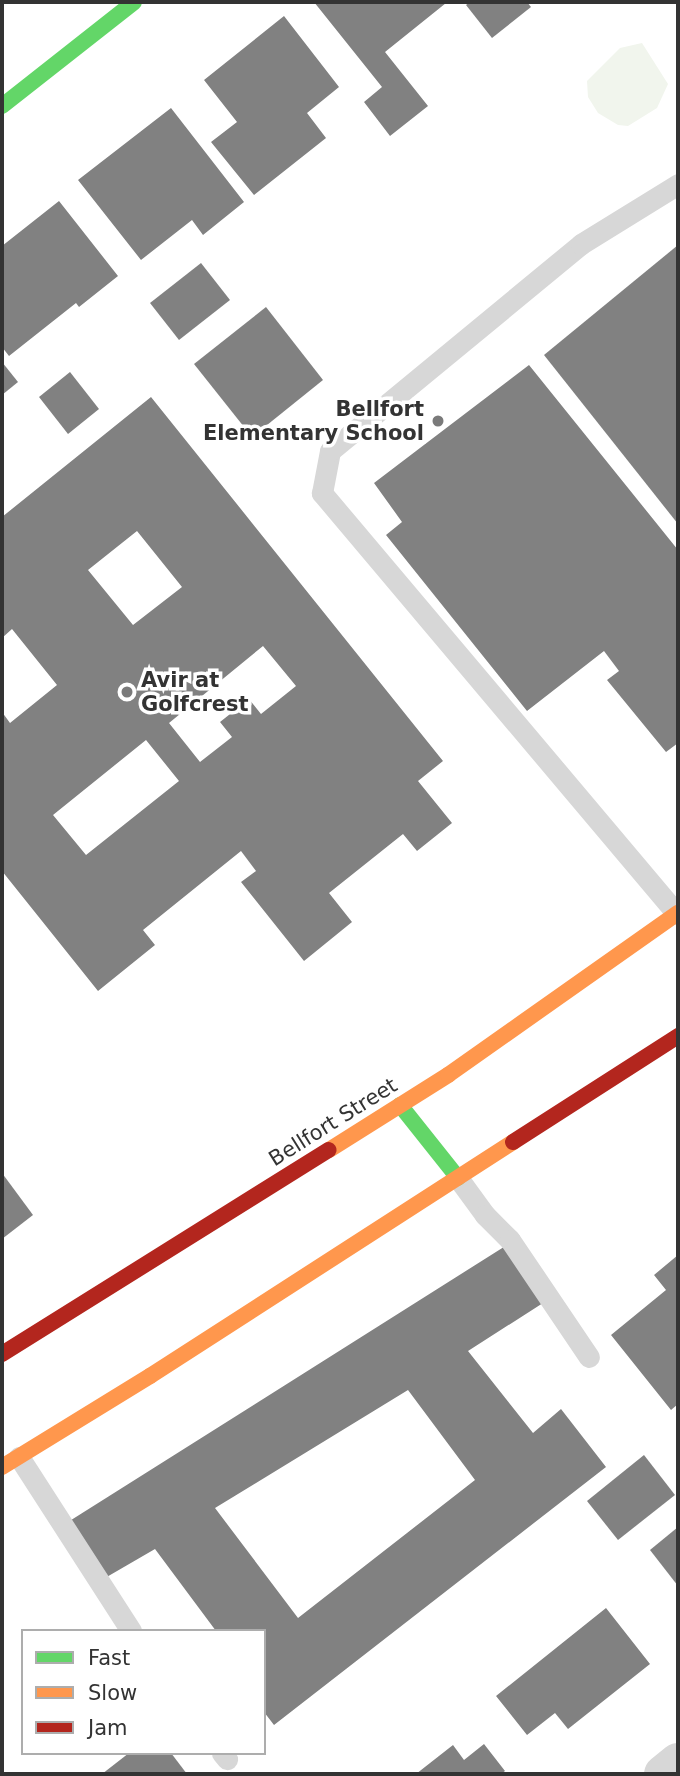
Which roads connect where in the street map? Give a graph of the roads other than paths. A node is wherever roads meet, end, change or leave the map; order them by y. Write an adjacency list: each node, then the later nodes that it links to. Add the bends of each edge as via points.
1 (134, 2): 2 (main road)
2 (2, 106)
3 (678, 184): 4 (lane, via 581,244 331,451 322,494)
4 (678, 913): 6 (main road, Bellfort Street)
5 (678, 1036): 7 (main road)
6 (400, 1105): 7 (main road); 8 (main road, Bellfort Street)
7 (458, 1178): 9 (lane, via 510,1240); 10 (main road)
8 (2, 1354)
9 (589, 1357)
10 (10, 1462): 11 (lane)
11 (130, 1629)
12 (678, 1762): 13 (street)
13 (663, 1774)

